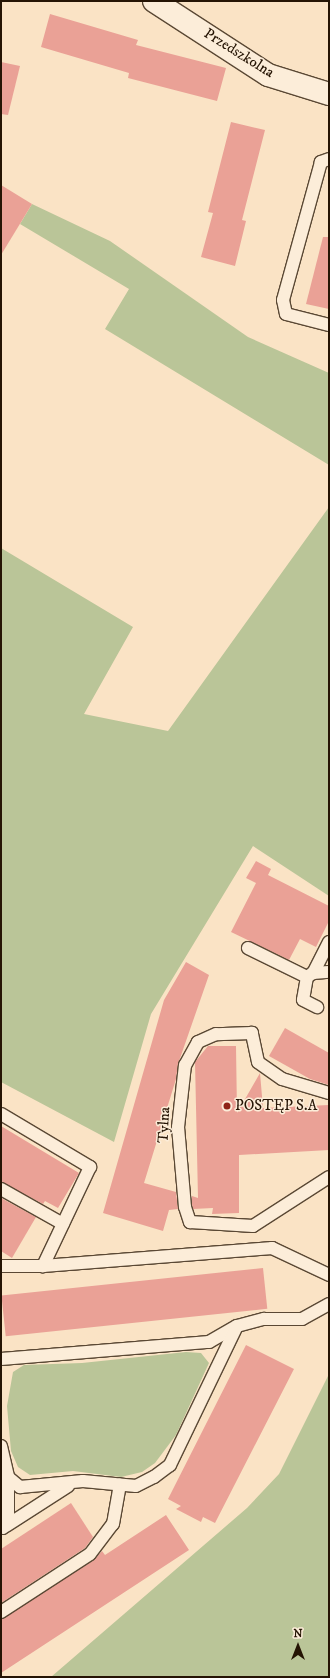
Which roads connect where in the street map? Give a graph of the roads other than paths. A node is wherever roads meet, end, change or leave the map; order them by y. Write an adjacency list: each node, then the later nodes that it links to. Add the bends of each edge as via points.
1 (154, 1): 2 (street, Przedszkolna, via 268,75)
2 (329, 94)
3 (329, 159): 4 (lane, via 320,162 283,300 286,314)
4 (329, 325)
5 (329, 942): 8 (lane)
6 (248, 948): 8 (lane)
7 (329, 972): 8 (lane)
8 (310, 975): 9 (lane, via 303,1000)
9 (318, 1007)
10 (329, 1092): 12 (lane, Tylna, via 282,1079 258,1062 252,1033 216,1034 198,1042 185,1065 178,1127 185,1207 190,1222 253,1226)
11 (1, 1114): 14 (lane, via 90,1167)
12 (329, 1177)
13 (1, 1189): 14 (lane)
14 (63, 1224): 16 (lane)
15 (1, 1266): 16 (lane)
16 (43, 1266): 17 (lane, via 272,1248)
17 (329, 1274)
18 (329, 1304): 19 (lane, via 302,1320 264,1320)
19 (237, 1326): 20 (lane, via 210,1342); 24 (lane, via 170,1465 136,1486)
20 (1, 1359)
21 (1, 1446): 22 (lane)
22 (8, 1477): 23 (lane, via 20,1487); 25 (lane, via 8,1518)
23 (75, 1482): 24 (lane); 25 (lane)
24 (120, 1485): 26 (lane, via 113,1524 90,1554)
25 (3, 1528)
26 (1, 1612)

